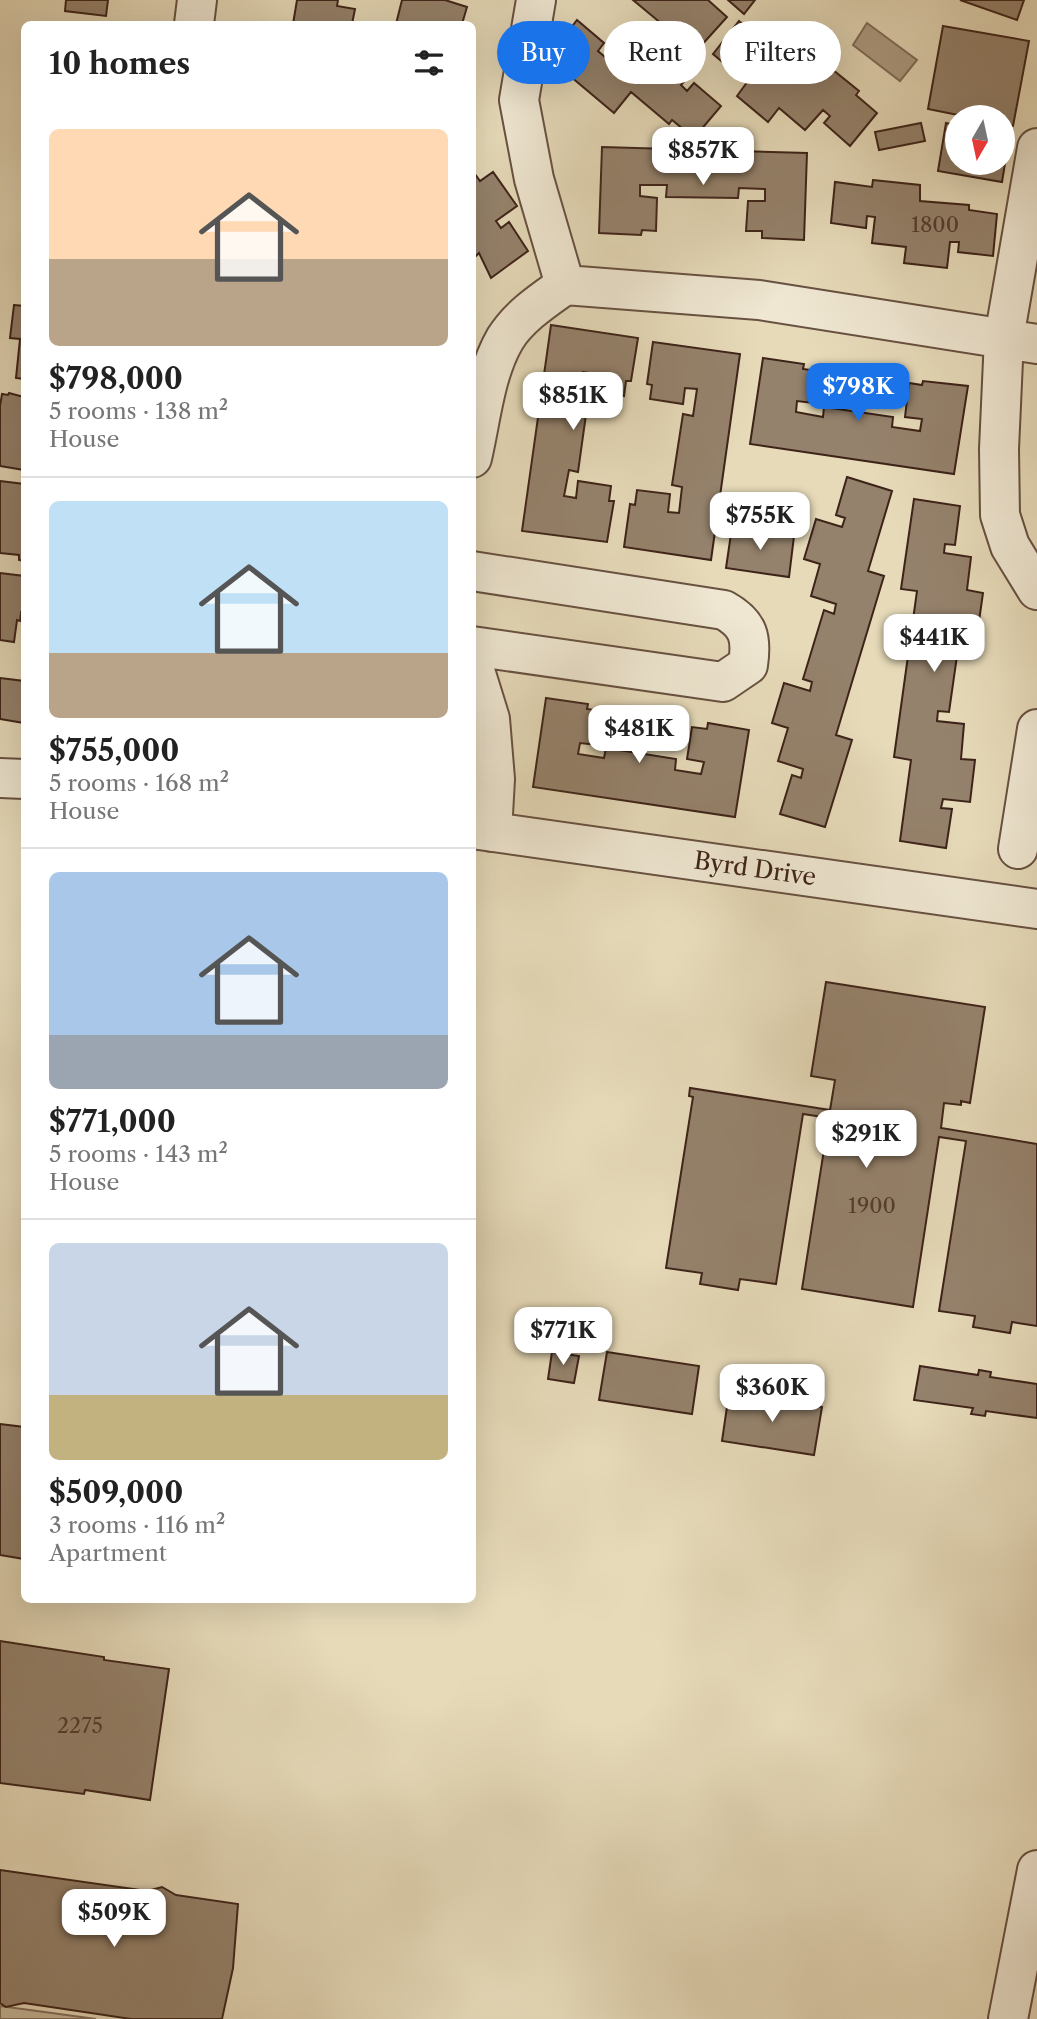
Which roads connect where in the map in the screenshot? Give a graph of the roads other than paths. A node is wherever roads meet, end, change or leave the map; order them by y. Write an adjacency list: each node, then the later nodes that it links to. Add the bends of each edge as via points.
1 (197, 0): 3 (street)
2 (536, 0): 5 (street, via 519,100 534,179)
3 (194, 21)
4 (1037, 148): 6 (street)
5 (565, 285): 6 (street, via 759,300); 7 (street, via 531,310 506,338 492,369)
6 (1021, 341): 9 (street, via 999,449 1000,515 1010,546)
7 (476, 440)
8 (476, 572): 10 (street, via 724,610 747,629 751,646 748,665 723,682)
9 (1037, 590)
10 (476, 647)
11 (476, 676): 15 (street, via 491,730 495,779)
12 (1037, 729): 16 (street)
13 (0, 778): 14 (street)
14 (21, 779)
15 (482, 830): 17 (street, Byrd Drive)
16 (1018, 849)
17 (1037, 909)
18 (1037, 1870): 19 (street)
19 (1008, 2019)

